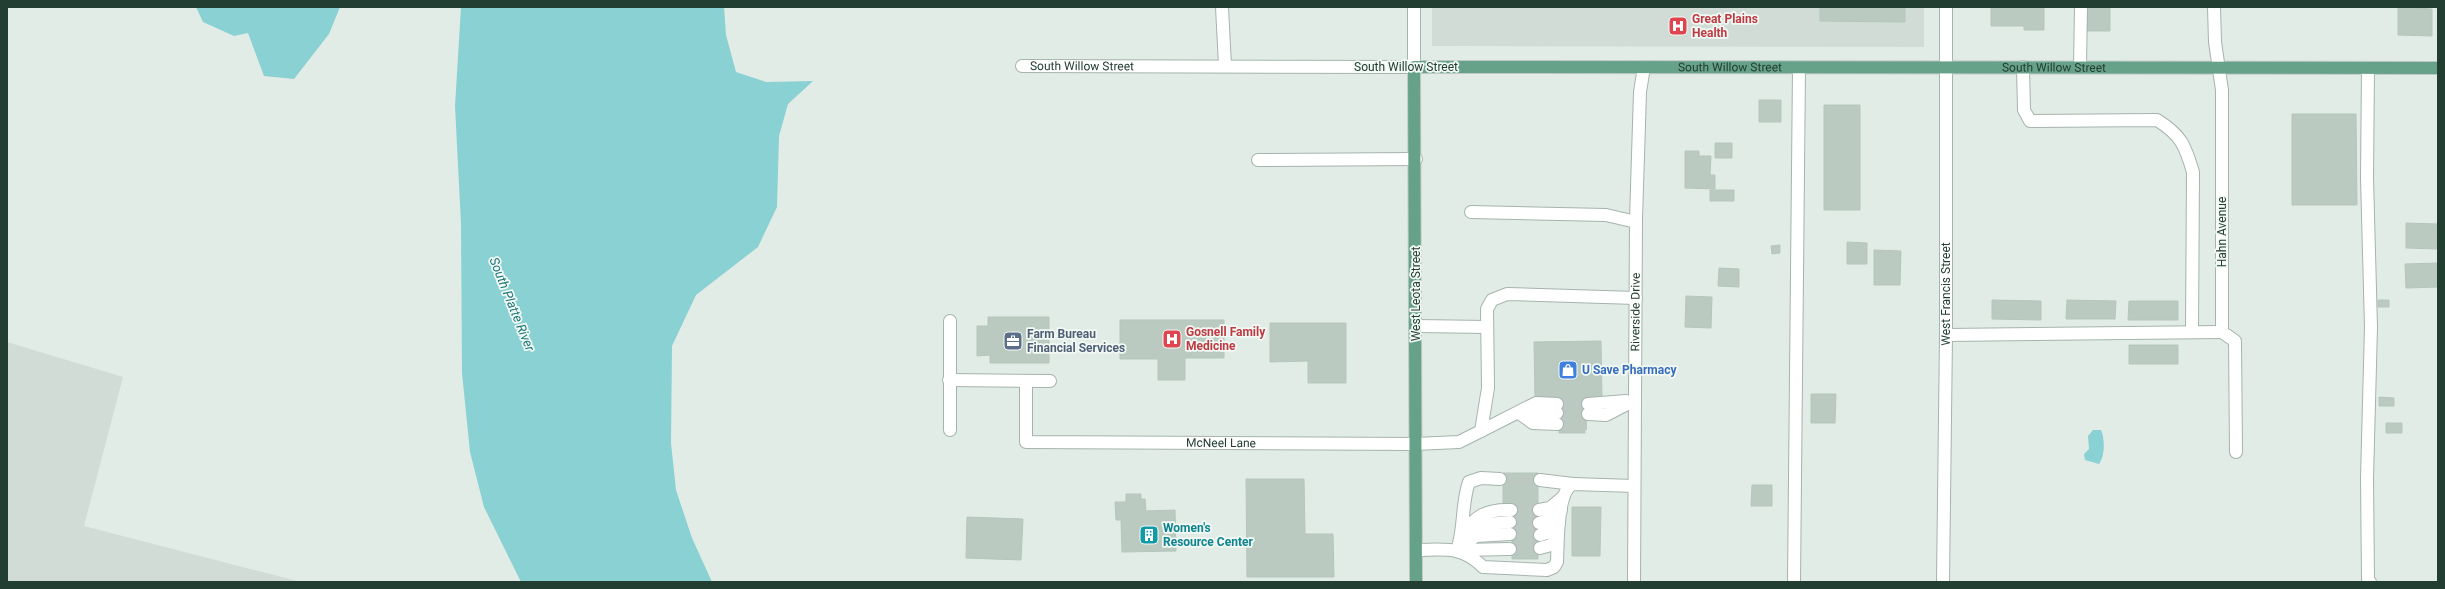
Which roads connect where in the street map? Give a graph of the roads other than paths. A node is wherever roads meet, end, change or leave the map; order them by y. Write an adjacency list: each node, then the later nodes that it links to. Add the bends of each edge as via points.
1 (1222, 7): 7 (street)
2 (1414, 7): 9 (street, West Leota Street)
3 (1946, 7): 14 (street, West Francis Street)
4 (2082, 7): 8 (street)
5 (2214, 7): 12 (street, Hahn Avenue)
6 (1022, 66): 7 (street, South Willow Street)
7 (1225, 66): 9 (street, South Willow Street)
8 (2080, 66): 11 (main road, South Willow Street); 12 (main road, South Willow Street)
9 (1414, 67): 10 (main road, South Willow Street); 17 (main road, West Leota Street)
10 (1644, 67): 13 (main road, South Willow Street); 20 (street, Riverside Drive, via 1640,92)
11 (2023, 67): 14 (main road, South Willow Street); 25 (street, via 2024,110 2030,121 2157,120 2173,130 2186,149 2193,172)
12 (2219, 67): 15 (main road, South Willow Street); 26 (street, Hahn Avenue, via 2222,90)
13 (1799, 68): 14 (main road, South Willow Street); 57 (street)
14 (1947, 68): 27 (street, West Francis Street)
15 (2368, 68): 16 (main road, South Willow Street); 59 (street, via 2367,178 2371,327 2367,486)
16 (2438, 68)
17 (1416, 159): 18 (street); 23 (main road, West Leota Street)
18 (1258, 160)
19 (1471, 212): 20 (street, via 1606,215)
20 (1636, 222): 21 (street, Riverside Drive)
21 (1636, 298): 24 (street, via 1507,294 1492,300 1488,309); 31 (street, Riverside Drive)
22 (950, 322): 28 (street)
23 (1416, 326): 24 (street); 35 (main road, West Leota Street)
24 (1488, 328): 34 (street, via 1488,388)
25 (2192, 332): 26 (street); 27 (street)
26 (2222, 332): 36 (street, via 2235,341)
27 (1946, 334): 58 (street, West Francis Street)
28 (949, 380): 29 (street); 33 (street)
29 (1026, 381): 30 (street); 35 (street, McNeel Lane, via 1026,442)
30 (1050, 381)
31 (1635, 400): 31 (street, via 1606,415 1588,414); 40 (street, Riverside Drive)
32 (1519, 413): 32 (street, McNeel Lane, via 1536,403 1557,414 1532,423); 34 (street, McNeel Lane)
33 (950, 430)
34 (1481, 431): 35 (street, McNeel Lane, via 1459,442)
35 (1415, 444): 53 (main road, West Leota Street)
36 (2236, 452)
37 (1500, 479): 47 (street, via 1481,478 1469,482 1464,496)
38 (1540, 480): 39 (street)
39 (1573, 484): 40 (street); 41 (street, via 1567,487)
40 (1634, 486): 56 (street, Riverside Drive)
41 (1563, 497): 42 (street, via 1550,508); 43 (street)
42 (1539, 510)
43 (1561, 510): 45 (street, via 1551,519); 46 (street)
44 (1510, 516): 47 (street, via 1499,510 1475,518)
45 (1539, 523)
46 (1559, 524): 49 (street); 50 (street)
47 (1462, 534): 54 (street)
48 (1510, 534): 54 (street, via 1476,536)
49 (1540, 535)
50 (1558, 536): 51 (street, via 1551,545); 54 (street, via 1557,562 1554,567 1547,570 1483,568 1472,556)
51 (1540, 548)
52 (1510, 549): 54 (street)
53 (1416, 550): 54 (street); 55 (main road, West Leota Street)
54 (1457, 550)
55 (1416, 582)
56 (1634, 582)
57 (1794, 582)
58 (1943, 582)
59 (2370, 582)

